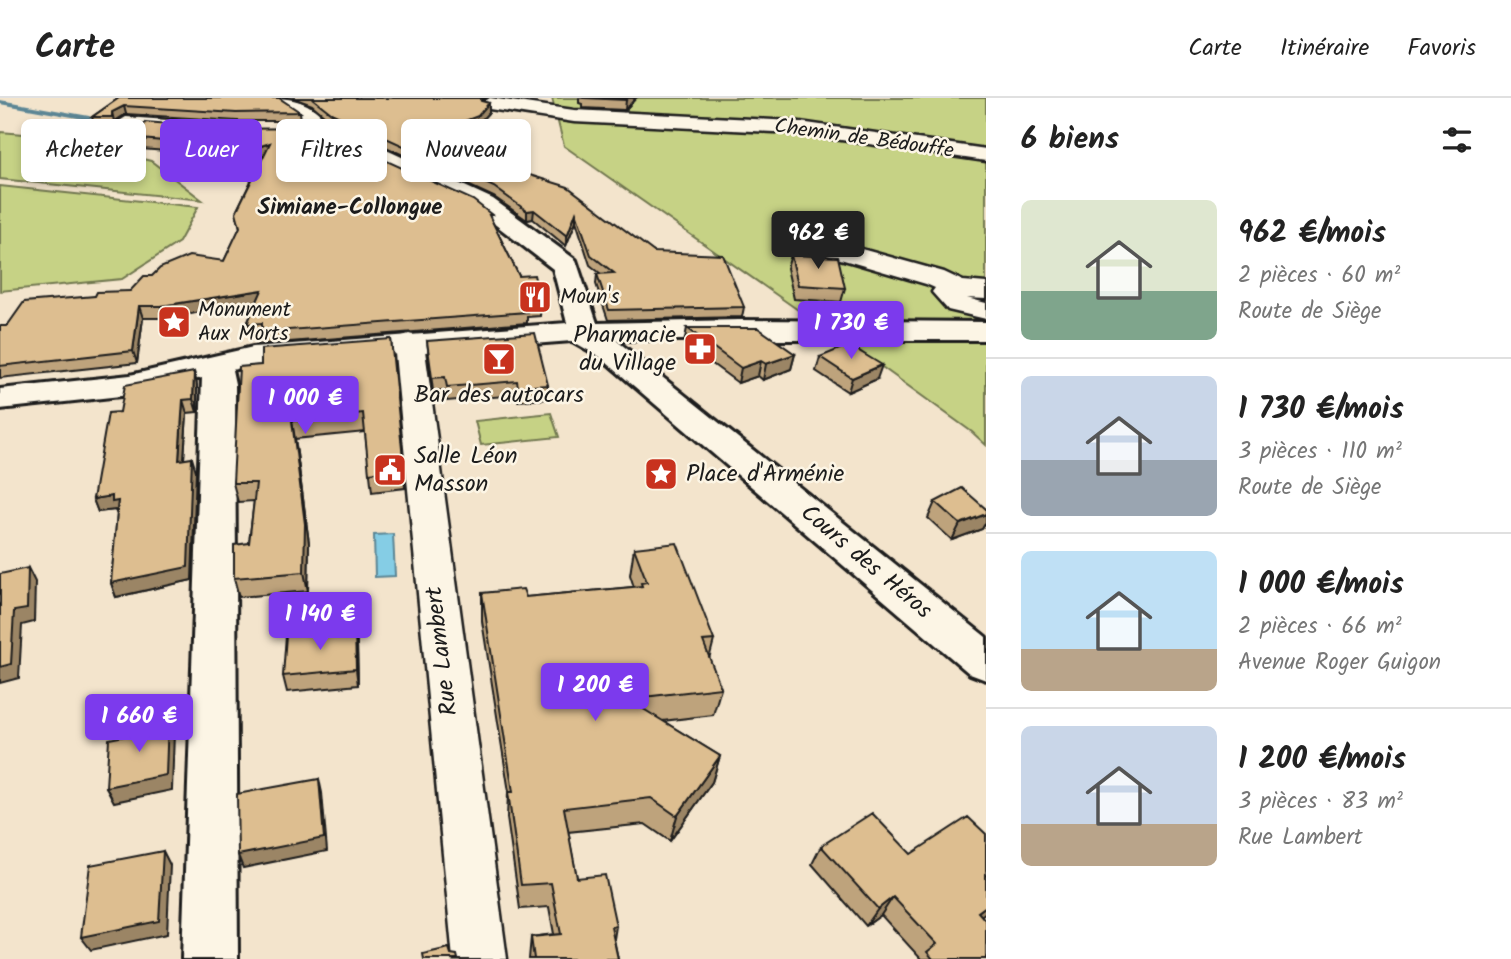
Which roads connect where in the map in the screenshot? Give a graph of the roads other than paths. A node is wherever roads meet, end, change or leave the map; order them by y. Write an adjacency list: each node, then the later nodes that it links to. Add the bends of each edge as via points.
1 (281, 98): 9 (main road, via 309,124 484,204 566,266)
2 (490, 104): 3 (street, Chemin de Bédouffe, via 597,117 793,127)
3 (986, 155)
4 (822, 246): 5 (street, via 935,278)
5 (958, 289): 6 (street); 7 (street, via 946,292 950,300)
6 (986, 291)
7 (986, 312)
8 (986, 331): 9 (main road, via 739,329)
9 (581, 334): 10 (main road); 13 (main road, Cours des Héros, via 611,351)
10 (409, 343): 11 (main road, via 253,356); 15 (street, Rue Lambert)
11 (216, 367): 12 (main road, via 130,385); 14 (main road)
12 (0, 399)
13 (986, 662)
14 (210, 959)
15 (480, 959)

